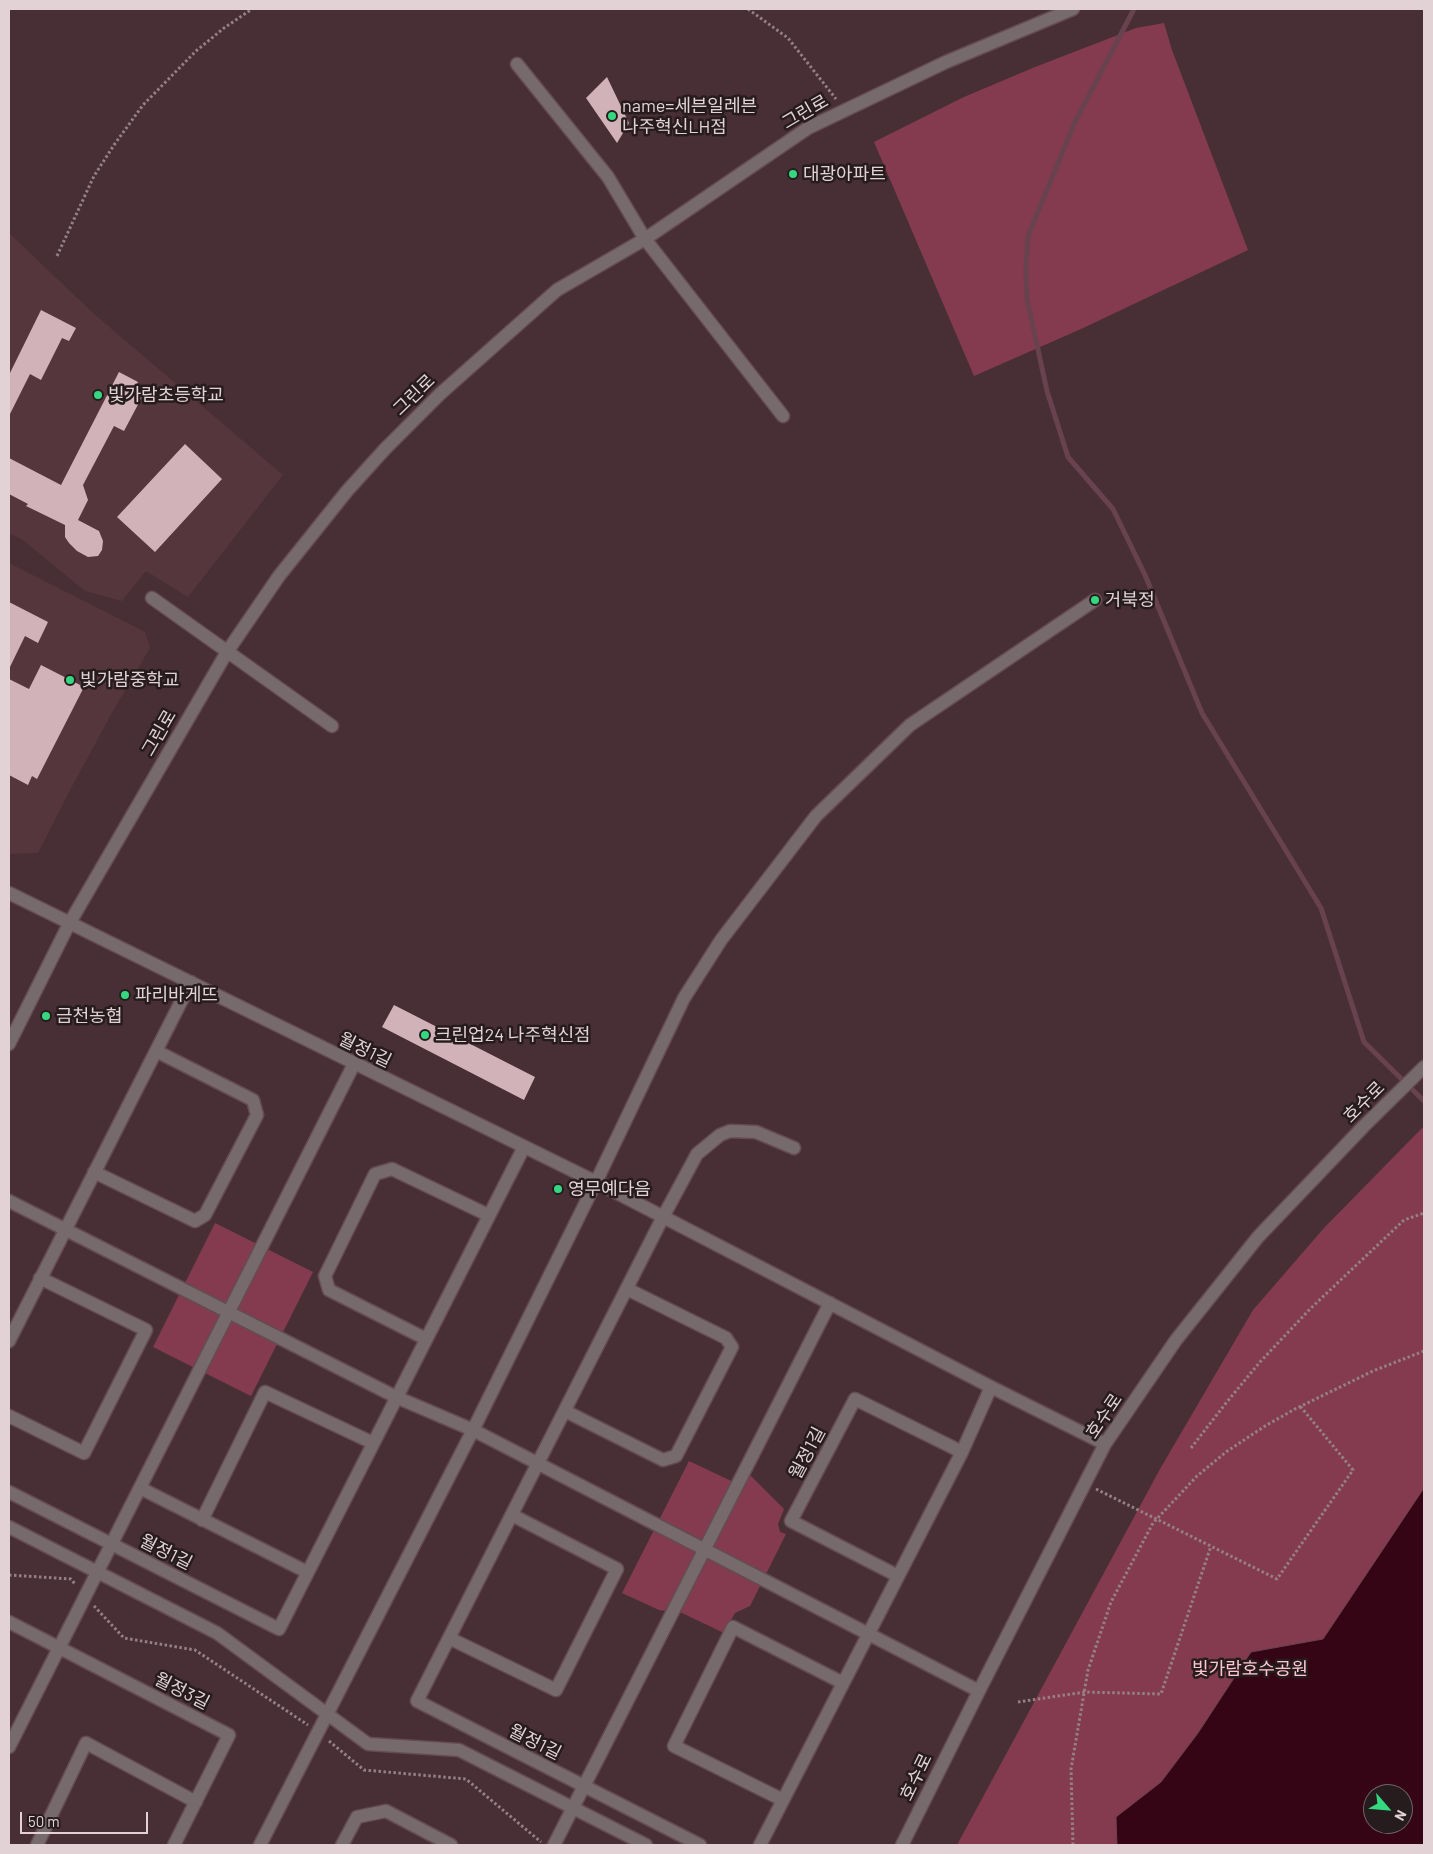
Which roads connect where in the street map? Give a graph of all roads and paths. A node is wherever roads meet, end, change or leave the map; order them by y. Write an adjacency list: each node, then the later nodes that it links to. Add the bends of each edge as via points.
1 (252, 9): 7 (path, via 196,51 143,105 94,176)
2 (748, 9): 5 (path, via 788,38)
3 (1073, 9): 5 (street, 그린로, via 946,62)
4 (517, 64): 6 (street, via 608,177)
5 (845, 110): 6 (street, 그린로, via 808,128)
6 (645, 240): 8 (street); 11 (street, 그린로, via 557,290 440,394 347,491 279,576)
7 (58, 256)
8 (783, 416)
9 (152, 598): 11 (street)
10 (1095, 600): 23 (street, via 910,725 816,816 721,940 684,998)
11 (227, 652): 12 (street); 14 (street, 그린로)
12 (332, 726)
13 (9, 893): 14 (street, 월정1길)
14 (69, 924): 15 (street, 월정1길); 16 (street, 그린로)
15 (191, 982): 17 (street); 18 (street, 월정1길)
16 (9, 1044)
17 (156, 1051): 22 (street); 22 (street, via 253,1100 258,1114 205,1215 195,1221)
18 (354, 1064): 20 (street, 월정1길); 32 (street)
19 (1424, 1067): 43 (street, 호수로, via 1258,1237 1176,1340)
20 (524, 1147): 23 (street, 월정1길); 26 (street, 월정1길)
21 (794, 1148): 27 (street, via 756,1132 730,1130 720,1135 697,1154)
22 (94, 1172): 28 (street)
23 (596, 1182): 27 (street, 월정1길); 41 (street)
24 (9, 1201): 28 (street)
25 (1424, 1213): 44 (path, via 1404,1220 1310,1309 1254,1369)
26 (488, 1215): 33 (street, 월정1길); 33 (street, via 392,1169 375,1174 325,1276 329,1290)
27 (663, 1217): 30 (street, 월정1길); 31 (street, 월정1길)
28 (66, 1229): 29 (street); 32 (street)
29 (40, 1278): 34 (street); 40 (street, via 146,1330 84,1453)
30 (627, 1289): 39 (street, 월정1길); 39 (street, via 726,1338 732,1347 676,1456 663,1460)
31 (830, 1303): 36 (street, 월정1길); 56 (street)
32 (229, 1312): 37 (street); 48 (street)
33 (426, 1339): 37 (street, 월정1길)
34 (9, 1341)
35 (1424, 1351): 38 (path)
36 (991, 1387): 43 (street, 월정1길); 45 (street)
37 (396, 1397): 41 (street); 42 (street, 월정1길)
38 (1300, 1406): 51 (path, via 1226,1452 1197,1476); 55 (path, via 1352,1470 1277,1579)
39 (565, 1411): 46 (street, 월정1길)
40 (9, 1416)
41 (473, 1430): 46 (street); 70 (street)
42 (373, 1443): 52 (street, via 265,1392); 58 (street, 월정1길)
43 (1105, 1444): 47 (street, 호수로)
44 (1191, 1448)
45 (962, 1452): 60 (street); 60 (street, 월정1길, via 855,1399 791,1521)
46 (538, 1463): 50 (street, 월정1길); 56 (street)
47 (1084, 1484): 51 (path); 67 (street, 호수로)
48 (140, 1488): 52 (street); 54 (street)
49 (9, 1492): 54 (street, 월정1길)
50 (512, 1515): 64 (street, 월정1길); 64 (street, via 617,1569 556,1690)
51 (1157, 1518): 55 (path); 68 (path, via 1111,1602)
52 (202, 1520): 58 (street)
53 (9, 1527): 57 (street)
54 (111, 1544): 57 (street); 58 (street, 월정1길, via 279,1628)
55 (1211, 1546): 68 (path, via 1161,1694)
56 (706, 1549): 63 (street); 73 (street)
57 (97, 1572): 61 (street); 70 (street, via 217,1633)
58 (307, 1572)
59 (9, 1574): 61 (path, via 71,1579)
60 (898, 1576): 63 (street)
61 (85, 1596): 65 (street); 71 (path, via 124,1638 195,1650)
62 (9, 1622): 65 (street, 월정3길)
63 (868, 1634): 66 (street); 67 (street)
64 (449, 1638): 73 (street, 월정1길, via 418,1701)
65 (59, 1648): 72 (street); 75 (street, 월정3길, via 229,1736)
66 (843, 1683): 74 (street); 74 (street, via 734,1627 674,1746)
67 (979, 1691): 87 (street, 호수로)
68 (1084, 1692): 69 (path); 88 (path, via 1071,1769)
69 (1018, 1702)
70 (329, 1714): 71 (street); 76 (street, via 368,1744 459,1750)
71 (318, 1732): 79 (street); 82 (path, via 364,1770 466,1779)
72 (9, 1747)
73 (584, 1786): 76 (street); 85 (street, 월정1길)
74 (783, 1800): 86 (street)
75 (196, 1802): 77 (street, via 86,1743); 78 (street, 월정3길)
76 (573, 1808): 83 (street); 84 (street)
77 (37, 1845)
78 (174, 1845)
79 (260, 1845)
80 (342, 1845): 81 (street, via 357,1817 386,1811)
81 (451, 1845)
82 (544, 1845)
83 (554, 1845)
84 (646, 1845)
85 (700, 1845)
86 (760, 1845)
87 (902, 1845)
88 (1073, 1845)

